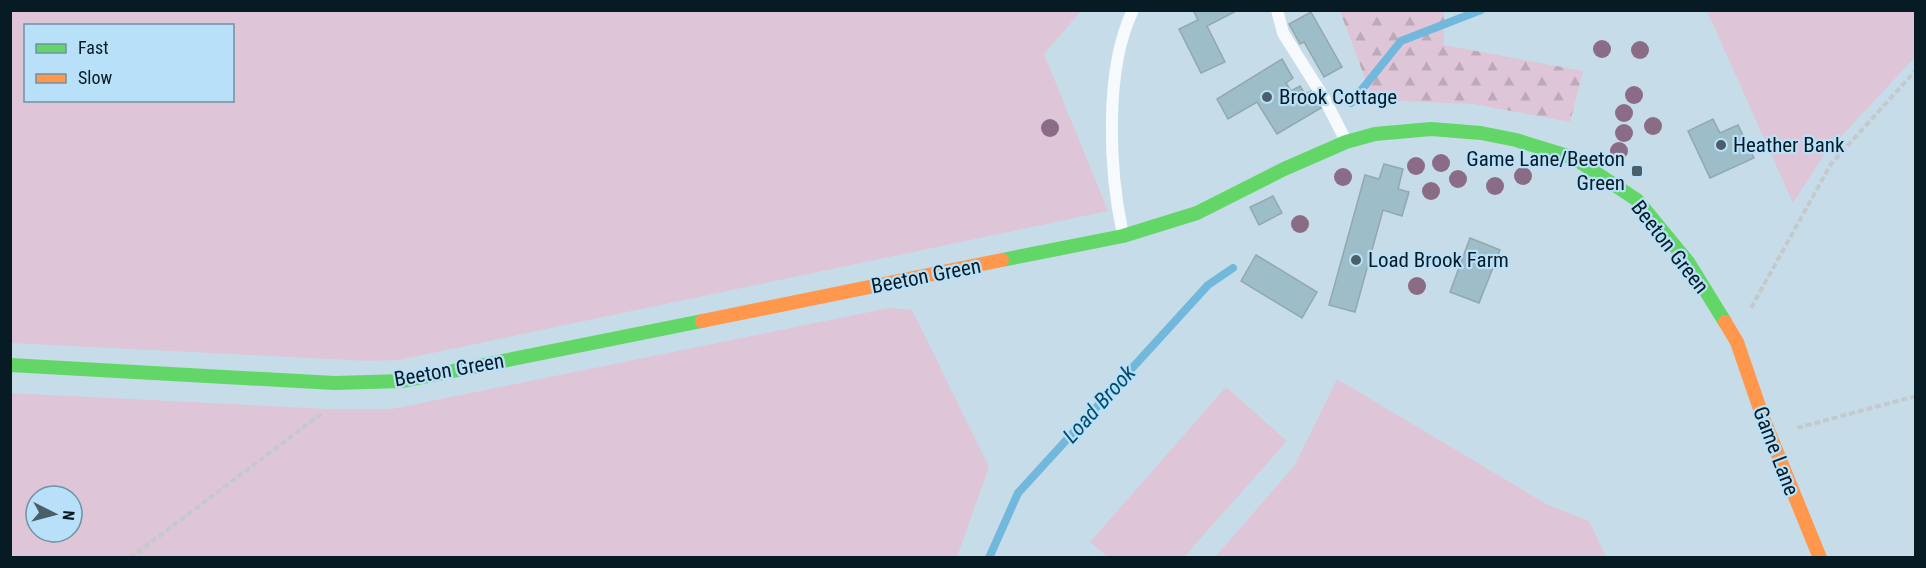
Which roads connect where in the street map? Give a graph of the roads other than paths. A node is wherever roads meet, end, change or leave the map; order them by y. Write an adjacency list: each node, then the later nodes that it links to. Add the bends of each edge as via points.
1 (1133, 10): 4 (lane, via 1114,77 1113,176)
2 (1277, 10): 3 (lane, via 1283,33)
3 (1346, 142): 4 (street, Beeton Green, via 1197,213); 5 (street, Beeton Green, via 1375,134 1431,129 1516,140 1574,158 1637,200 1688,262)
4 (1123, 236): 6 (street, Beeton Green, via 403,381 334,383)
5 (1737, 342): 7 (street, Game Lane)
6 (10, 365)
7 (1820, 558)

